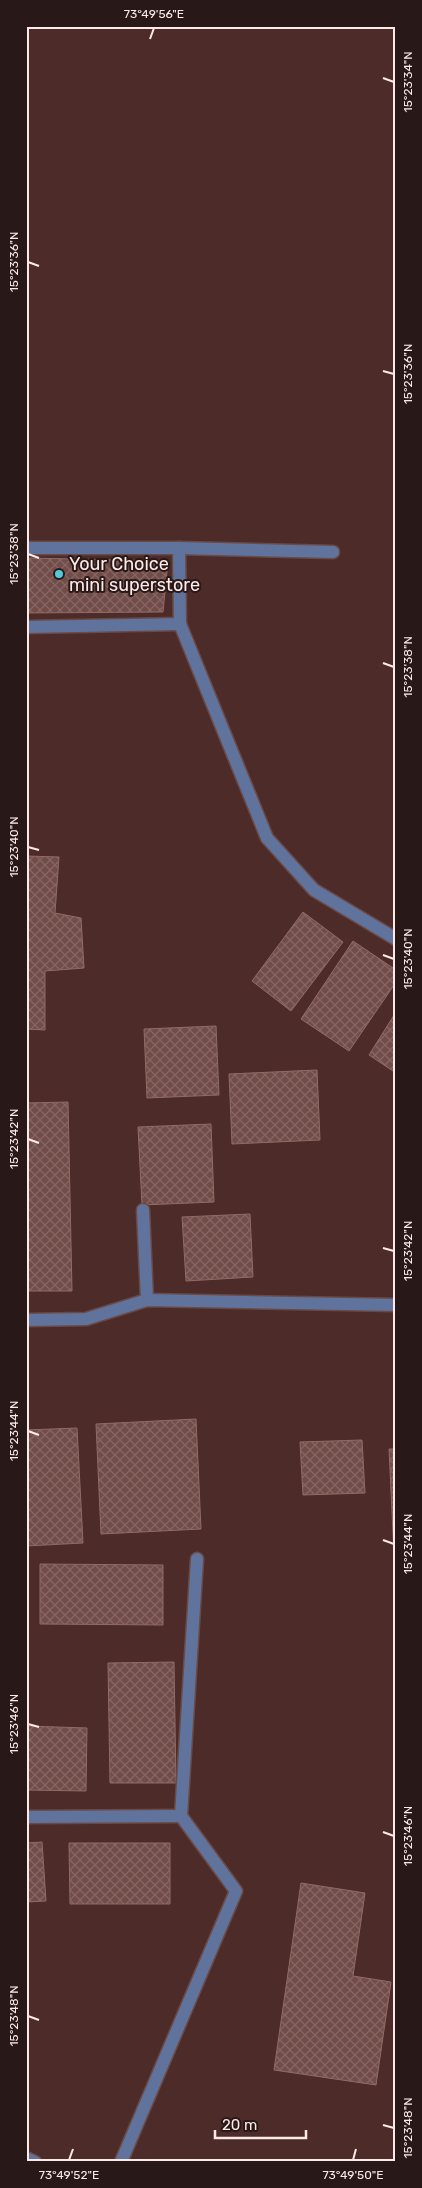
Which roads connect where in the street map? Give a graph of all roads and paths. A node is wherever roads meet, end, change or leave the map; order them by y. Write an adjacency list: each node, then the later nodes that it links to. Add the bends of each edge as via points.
1 (26, 548): 2 (street)
2 (179, 548): 3 (street); 4 (street)
3 (333, 552)
4 (180, 624): 5 (street); 6 (street, via 267,838 314,890)
5 (26, 627)
6 (396, 939)
7 (143, 1210): 8 (street)
8 (147, 1300): 9 (street); 10 (street, via 86,1319)
9 (396, 1304)
10 (26, 1320)
11 (197, 1559): 12 (street)
12 (181, 1816): 13 (street); 16 (street, via 236,1891)
13 (26, 1817)
14 (26, 2158): 15 (street)
15 (35, 2162)
16 (121, 2162)

